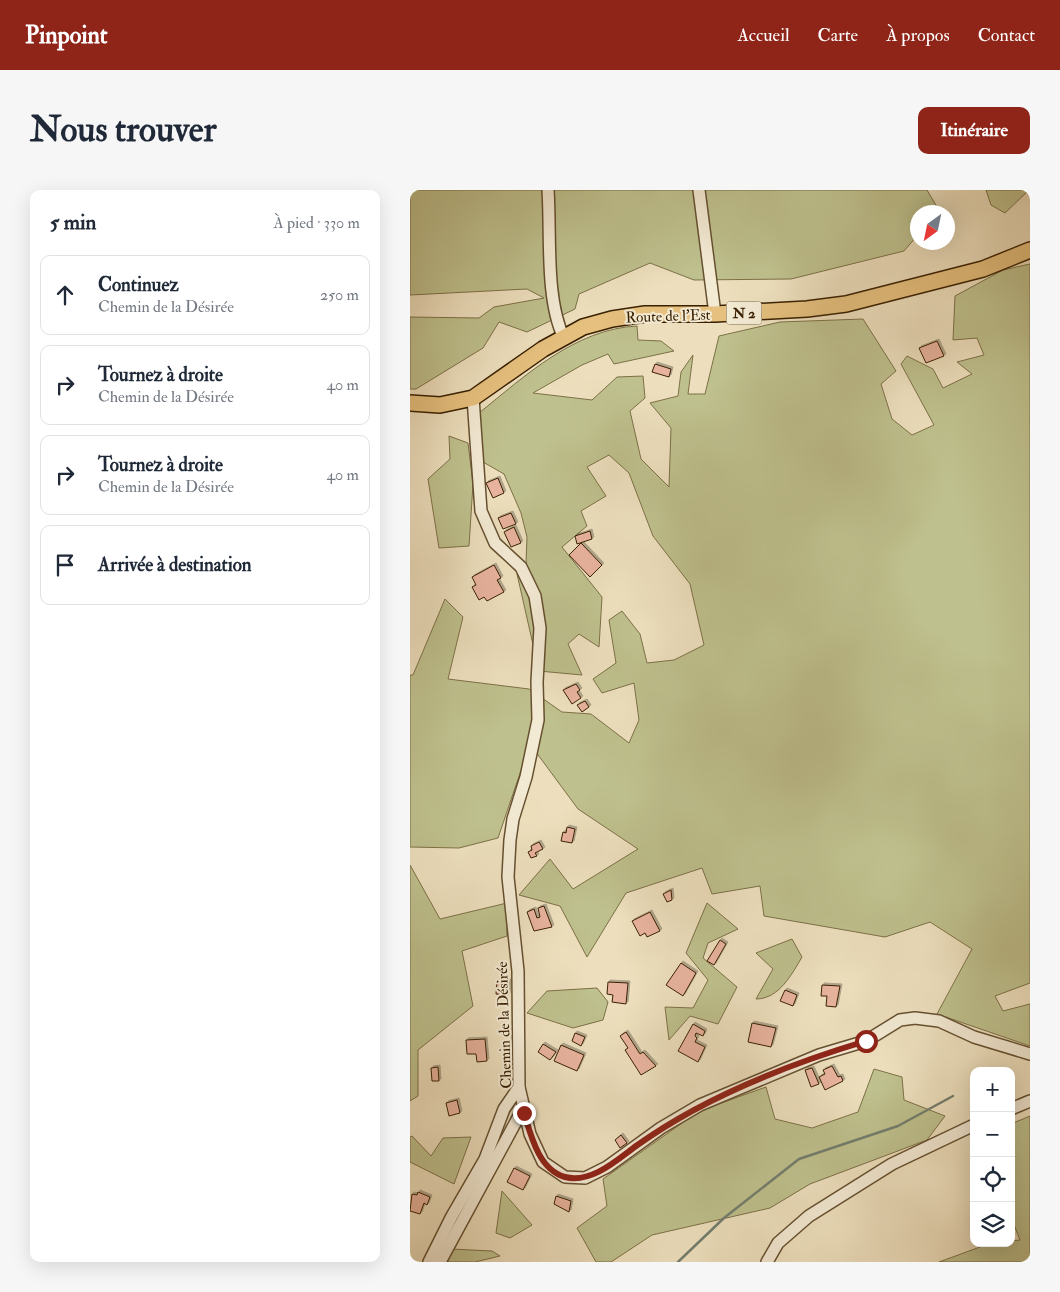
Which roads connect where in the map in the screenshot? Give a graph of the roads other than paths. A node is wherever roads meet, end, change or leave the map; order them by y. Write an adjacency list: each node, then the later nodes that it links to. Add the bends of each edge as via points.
1 (548, 190): 5 (street, via 552,285 556,318)
2 (699, 190): 4 (street)
3 (1030, 250): 4 (main road, Route de l'Est / N 2, via 983,269 846,304)
4 (715, 314): 5 (main road, Route de l'Est / N 2, via 645,314 612,319)
5 (564, 338): 6 (main road, Route de l'Est / N 2)
6 (473, 398): 7 (main road, Route de l'Est / N 2, via 440,405); 9 (street, Chemin de la Désirée, via 481,511 495,543 521,567 535,596 540,628 538,720 513,819 508,877 518,971)
7 (410, 403)
8 (1030, 1054): 12 (street, Chemin de la Désirée, via 974,1037 939,1021 900,1020 866,1041 819,1055 700,1106 660,1128 607,1167 584,1178 565,1177 544,1162)
9 (520, 1086): 12 (street, Chemin de la Désirée); 14 (street, via 504,1109 485,1159)
10 (1030, 1100): 11 (street)
11 (1015, 1107)
12 (524, 1113): 15 (street, via 519,1116)
13 (970, 1127): 16 (street, via 892,1164 809,1216 778,1244)
14 (429, 1262)
15 (440, 1262)
16 (767, 1262)

